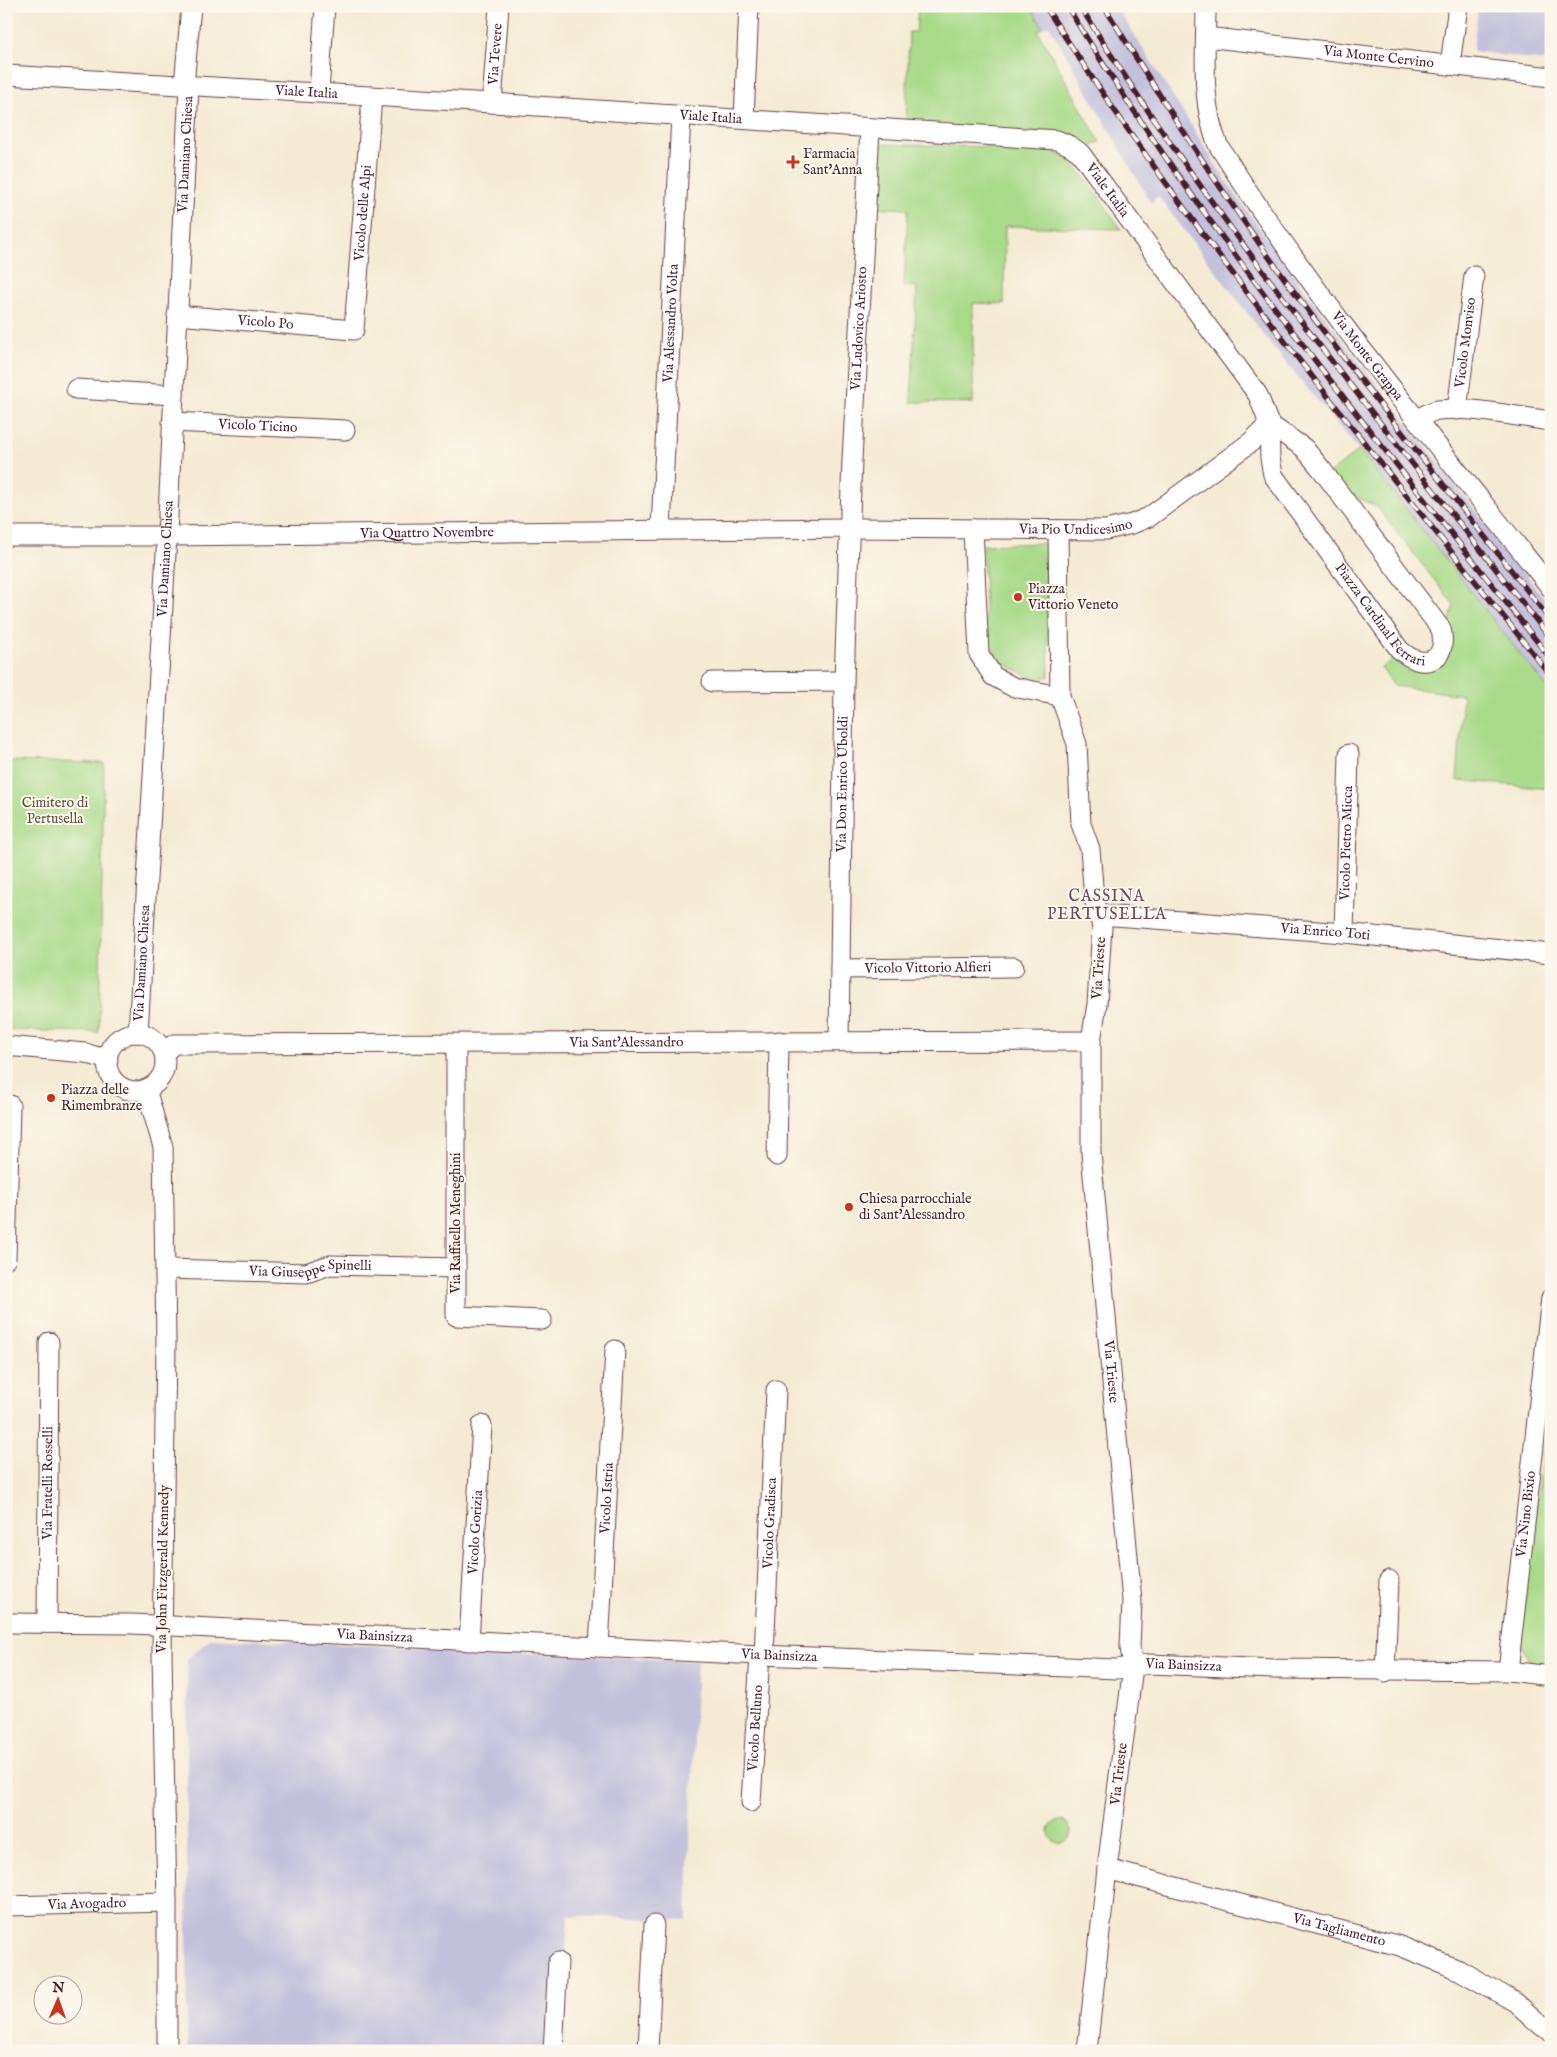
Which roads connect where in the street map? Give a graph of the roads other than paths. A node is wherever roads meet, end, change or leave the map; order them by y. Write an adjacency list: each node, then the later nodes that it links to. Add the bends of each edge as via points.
1 (191, 6): 11 (street, Via Damiano Chiesa)
2 (325, 6): 12 (street)
3 (498, 6): 14 (street, Via Tevere)
4 (748, 6): 16 (street)
5 (1206, 6): 7 (street, Via Monte Grappa)
6 (1458, 6): 8 (street)
7 (1206, 37): 8 (street, Via Monte Cervino); 24 (street, Via Monte Grappa, via 1207,108 1218,146 1315,289)
8 (1450, 65): 10 (street, Via Monte Cervino)
9 (6, 75): 11 (street, Viale Italia)
10 (1551, 77)
11 (187, 85): 12 (street, Viale Italia); 19 (street, Via Damiano Chiesa)
12 (319, 92): 13 (street, Viale Italia)
13 (372, 96): 14 (street, Viale Italia); 20 (street, Vicolo delle Alpi)
14 (492, 103): 15 (street, Viale Italia)
15 (681, 116): 16 (street, Viale Italia); 30 (street, Via Alessandro Volta)
16 (744, 119): 17 (street, Viale Italia)
17 (870, 129): 27 (street, Viale Italia, via 1057,140 1074,147 1258,395); 29 (street, Via Ludovico Ariosto)
18 (1474, 276): 23 (street, Vicolo Monviso)
19 (177, 315): 20 (street, Vicolo Po); 22 (street, Via Damiano Chiesa)
20 (354, 330)
21 (76, 389): 22 (street)
22 (174, 395): 26 (street, Via Damiano Chiesa)
23 (1457, 410): 24 (street, via 1437,410); 25 (street)
24 (1417, 420): 35 (street, Via Monte Grappa)
25 (1551, 421)
26 (172, 422): 28 (street, Vicolo Ticino); 34 (street, Via Damiano Chiesa)
27 (1269, 424): 27 (street, Piazza Cardinal Ferrari, via 1273,475 1399,649 1420,663 1431,660 1440,652 1441,629 1322,470 1298,444); 32 (street, Via Pio Undicesimo, via 1251,442 1148,518 1106,530)
28 (345, 430)
29 (849, 528): 30 (street, Via Quattro Novembre); 31 (street, Via Pio Undicesimo); 36 (street, Via Don Enrico Uboldi)
30 (661, 529): 34 (street, Via Quattro Novembre)
31 (973, 529): 32 (street, Via Pio Undicesimo); 38 (street, via 979,654 993,676 1013,687)
32 (1058, 530): 38 (street)
33 (6, 536): 34 (street, Via Quattro Novembre)
34 (167, 536): 45 (street, Via Damiano Chiesa)
35 (1551, 588)
36 (844, 681): 37 (street); 44 (street, Via Don Enrico Uboldi)
37 (712, 682)
38 (1060, 696): 40 (street, Via Trieste, via 1078,744 1082,824 1090,848 1094,898)
39 (1349, 754): 41 (street, Vicolo Pietro Micca)
40 (1100, 914): 41 (street, Via Enrico Toti); 48 (street, Via Trieste, via 1097,1004)
41 (1344, 933): 42 (street, Via Enrico Toti)
42 (1551, 954)
43 (1014, 967): 44 (street, Vicolo Vittorio Alfieri)
44 (840, 969): 46 (street, Via Don Enrico Uboldi)
45 (138, 1033): 51 (street, via 152,1038); 52 (street, via 128,1034 115,1042)
46 (839, 1040): 47 (street, Via Sant'Alessandro); 48 (street, Via Sant'Alessandro)
47 (779, 1041): 49 (street, Via Sant'Alessandro); 55 (street)
48 (1091, 1041): 72 (street, Via Trieste, via 1091,1153 1126,1517)
49 (456, 1045): 51 (street, Via Sant'Alessandro, via 174,1044); 57 (street, Via Raffaello Meneghini)
50 (6, 1046): 52 (street, via 85,1053)
51 (164, 1053): 53 (street, via 164,1071 159,1080)
52 (108, 1060): 53 (street, via 109,1071 120,1086 130,1090)
53 (146, 1089): 58 (street, Via John Fitzgerald Kennedy, via 163,1147)
54 (10, 1105): 56 (street)
55 (777, 1156)
56 (6, 1259)
57 (456, 1268): 58 (street, Via Giuseppe Spinelli, via 330,1265 306,1273); 60 (street, Via Raffaello Meneghini, via 456,1316)
58 (166, 1269): 68 (street, Via John Fitzgerald Kennedy)
59 (1551, 1298): 73 (street, Via Nino Bixio)
60 (542, 1320)
61 (49, 1342): 67 (street, Via Fratelli Rosselli)
62 (614, 1350): 70 (street, Vicolo Istria)
63 (776, 1390): 71 (street, Vicolo Gradisca)
64 (482, 1425): 69 (street, Vicolo Gorizia)
65 (1389, 1580): 74 (street)
66 (6, 1622): 67 (street, Via Bainsizza)
67 (47, 1623): 68 (street, Via Bainsizza)
68 (162, 1626): 69 (street, Via Bainsizza); 78 (street, Via John Fitzgerald Kennedy)
69 (469, 1641): 70 (street, Via Bainsizza)
70 (599, 1647): 71 (street, Via Bainsizza)
71 (762, 1655): 72 (street, Via Bainsizza, via 1116,1670); 76 (street, Vicolo Belluno)
72 (1133, 1666): 74 (street, Via Bainsizza); 77 (street, Via Trieste)
73 (1508, 1671): 74 (street, Via Bainsizza); 75 (street, Via Bainsizza)
74 (1385, 1672)
75 (1551, 1676)
76 (751, 1802)
77 (1107, 1869): 82 (street, Via Tagliamento, via 1400,1946 1459,1970 1515,2002); 86 (street, Via Trieste)
78 (167, 1902): 79 (street, Via Avogadro); 83 (street, Via John Fitzgerald Kennedy)
79 (6, 1906)
80 (654, 1925): 85 (street)
81 (558, 1962): 84 (street)
82 (1551, 2034)
83 (167, 2051)
84 (554, 2051)
85 (648, 2051)
86 (1087, 2051)

